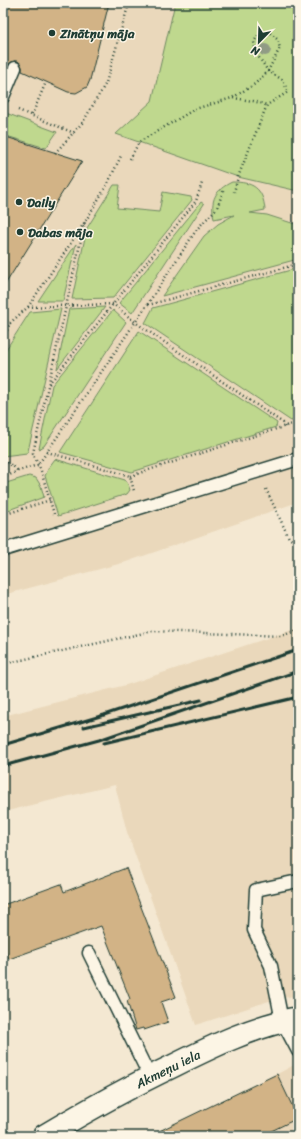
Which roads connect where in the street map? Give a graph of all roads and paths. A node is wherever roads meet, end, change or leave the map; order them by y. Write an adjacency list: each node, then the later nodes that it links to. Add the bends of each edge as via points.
1 (129, 3): 10 (path, via 106,83)
2 (15, 68): 5 (lane)
3 (268, 70): 3 (path, via 256,53 254,42 259,34 270,33 277,39 280,48); 6 (path, via 256,84); 7 (path, via 283,80 288,92)
4 (46, 82): 9 (path)
5 (3, 97)
6 (232, 98): 7 (path); 13 (path, via 188,112 139,142)
7 (267, 105): 16 (path)
8 (14, 109): 9 (path)
9 (32, 115): 10 (path)
10 (74, 133): 11 (path)
11 (55, 153)
12 (121, 156): 17 (path)
13 (130, 159)
14 (202, 183): 19 (path, via 196,201)
15 (224, 189): 21 (path, via 217,208 197,229)
16 (234, 192)
17 (85, 222): 20 (path); 22 (path)
18 (298, 264): 21 (path)
19 (113, 304): 20 (path); 24 (path); 27 (path)
20 (66, 305): 22 (path); 27 (path)
21 (147, 305): 24 (path)
22 (28, 307): 25 (path)
23 (3, 319): 25 (path)
24 (135, 322): 29 (path, via 283,423); 30 (path)
25 (10, 323): 26 (path)
26 (3, 331)
27 (49, 384): 33 (path, via 33,453)
28 (298, 422): 29 (path)
29 (285, 427): 36 (path)
30 (47, 452): 33 (path); 36 (path)
31 (298, 459): 35 (lane)
32 (3, 461): 34 (path)
33 (38, 464): 34 (path); 39 (path)
34 (18, 471): 37 (path)
35 (258, 472): 42 (path, via 289,538); 43 (lane)
36 (130, 476): 38 (path)
37 (3, 478)
38 (135, 496)
39 (50, 500): 40 (path); 41 (path)
40 (3, 515)
41 (55, 516)
42 (298, 544)
43 (3, 550)
44 (298, 630): 45 (path, via 282,636 153,631)
45 (3, 664)
46 (298, 881): 48 (lane, via 256,890 254,930 271,966)
47 (88, 953): 50 (lane)
48 (290, 1020): 49 (lane); 50 (street, Akmeņu iela, via 215,1044)
49 (298, 1051)
50 (150, 1077): 51 (street, Akmeņu iela)
51 (44, 1136)

